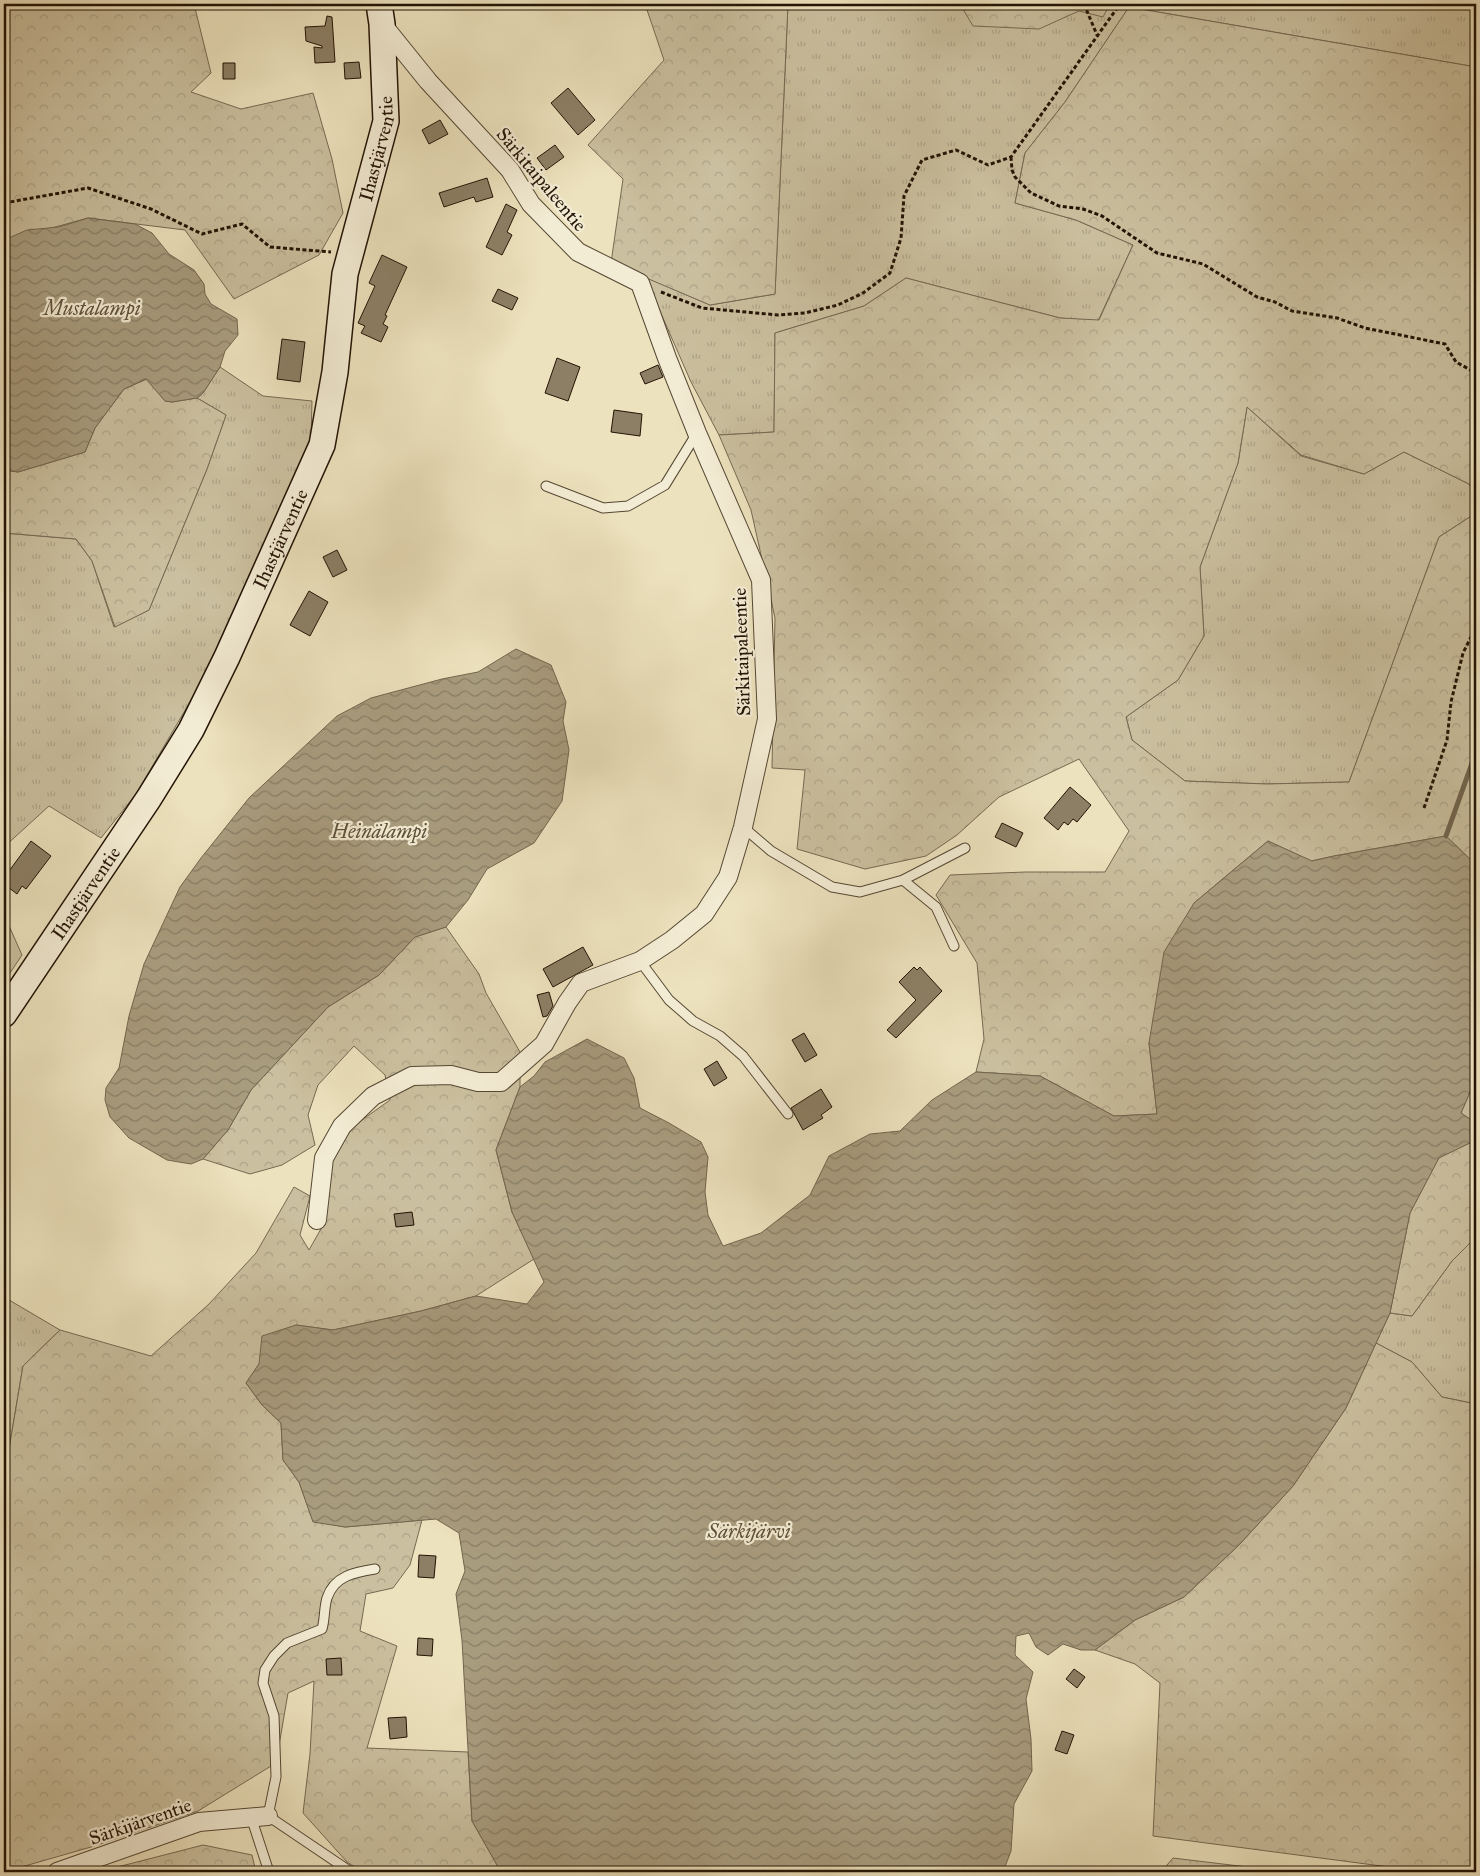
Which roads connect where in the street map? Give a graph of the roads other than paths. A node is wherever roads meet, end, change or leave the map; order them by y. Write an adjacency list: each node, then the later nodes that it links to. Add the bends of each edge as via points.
1 (380, 14): 2 (street, Särkitaipaleentie, via 428,81 510,170 531,204 578,252 640,283); 9 (street, Ihastjärventie, via 386,121 345,274 335,372 322,445 191,730)
2 (697, 433): 3 (lane, via 666,485 628,506 603,508); 4 (street, Särkitaipaleentie, via 761,580 767,719)
3 (546, 486)
4 (743, 827): 6 (lane, via 771,850 832,886 860,892); 8 (street, Särkitaipaleentie, via 728,877 704,914)
5 (965, 848): 6 (lane)
6 (903, 880): 7 (lane, via 936,908)
7 (954, 946)
8 (640, 961): 10 (lane, via 669,1000 743,1056); 11 (street, Särkitaipaleentie, via 581,983 544,1044 501,1082 478,1082 450,1076 412,1076 373,1096 342,1126 324,1158)
9 (4, 1014)
10 (788, 1114)
11 (317, 1220)
12 (375, 1569): 13 (lane, via 355,1572 334,1584 327,1599 322,1629 287,1643 265,1670 263,1683 274,1716 276,1777)
13 (260, 1817): 14 (street, Särkijärventie, via 199,1822); 15 (lane); 16 (lane)
14 (57, 1872)
15 (269, 1872)
16 (351, 1872)

